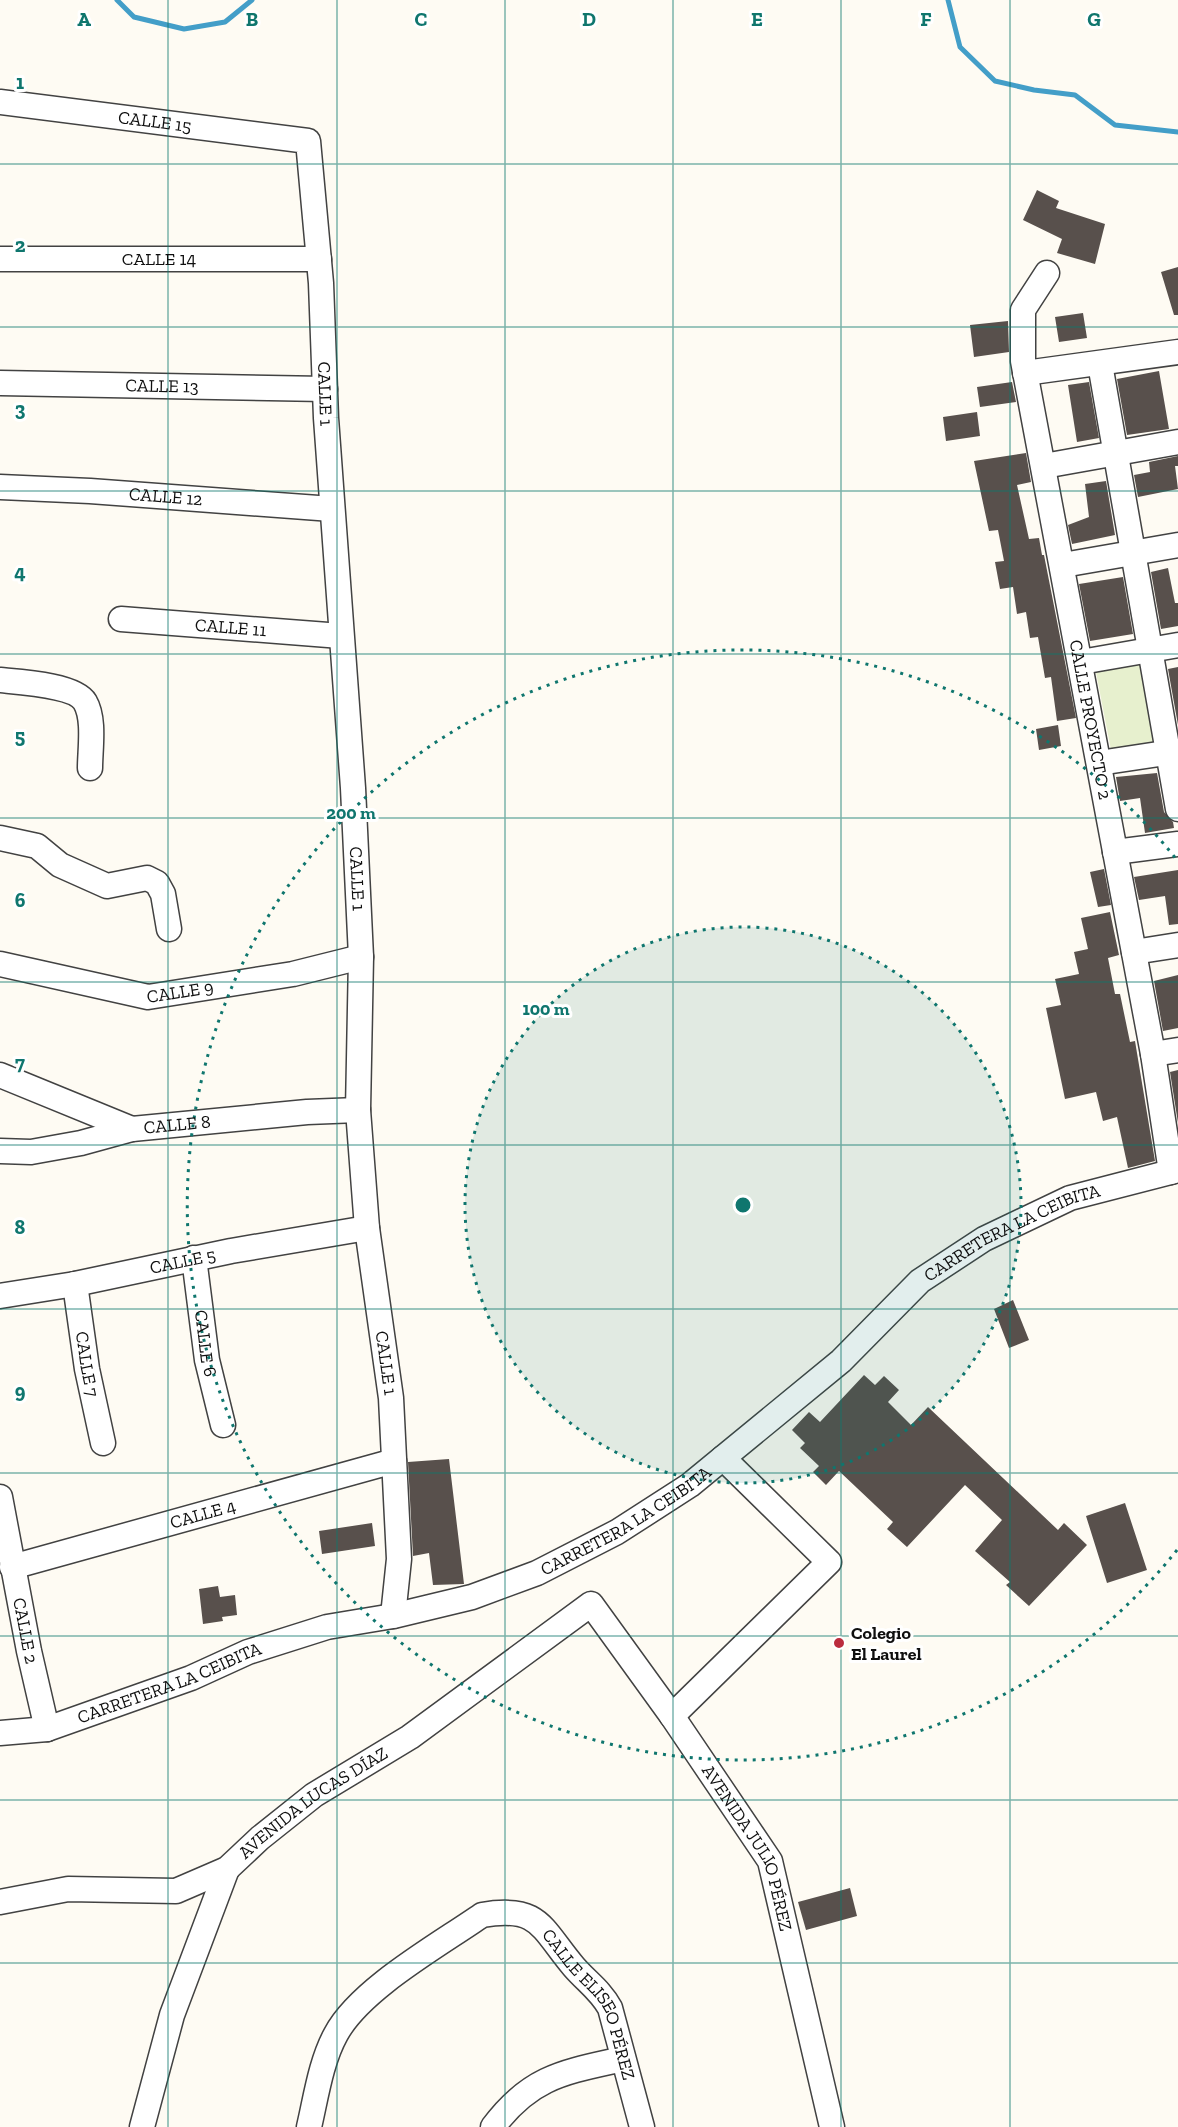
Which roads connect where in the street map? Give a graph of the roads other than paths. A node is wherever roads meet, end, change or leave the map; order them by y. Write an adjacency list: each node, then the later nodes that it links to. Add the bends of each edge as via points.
1 (0, 102): 2 (street, CALLE 15)
2 (308, 141): 4 (street, CALLE 1)
3 (0, 259): 4 (street, CALLE 14)
4 (319, 259): 10 (street, CALLE 1)
5 (1047, 273): 8 (street, CALLE PROYECTO 2, via 1023,310)
6 (1178, 352): 7 (street)
7 (1100, 364): 8 (street); 12 (street)
8 (1026, 373): 13 (street, CALLE PROYECTO 2)
9 (0, 383): 10 (street, CALLE 13)
10 (325, 389): 15 (street, CALLE 1)
11 (1178, 442): 12 (street)
12 (1114, 453): 13 (street); 17 (street)
13 (1044, 466): 18 (street, CALLE PROYECTO 2)
14 (0, 488): 15 (street, CALLE 12)
15 (332, 509): 20 (street, CALLE 1)
16 (1178, 545): 17 (street)
17 (1132, 553): 18 (street); 22 (street)
18 (1063, 565): 23 (street, CALLE PROYECTO 2)
19 (121, 619): 20 (street, CALLE 11)
20 (340, 636): 35 (street, CALLE 1, via 353,788)
21 (1178, 645): 22 (street)
22 (1149, 649): 23 (street); 25 (street)
23 (1080, 662): 26 (street, CALLE PROYECTO 2)
24 (0, 680): 27 (street, via 79,695 86,704 90,722)
25 (1173, 752): 26 (street); 28 (street)
26 (1099, 763): 31 (street, CALLE PROYECTO 2)
27 (90, 768)
28 (1178, 809)
29 (0, 838): 32 (street, via 37,846 60,865 107,886 147,878 157,883 163,894)
30 (1178, 844): 31 (street)
31 (1116, 852): 34 (street, CALLE PROYECTO 2)
32 (169, 929)
33 (1178, 945): 34 (street)
34 (1134, 952): 38 (street, CALLE PROYECTO 2)
35 (361, 957): 36 (street, CALLE 9, via 293,975 148,997); 40 (street, CALLE 1)
36 (0, 964)
37 (1178, 1050): 38 (street)
38 (1153, 1054): 43 (street, CALLE PROYECTO 2)
39 (0, 1075): 41 (street)
40 (358, 1110): 41 (street, CALLE 8); 44 (street, CALLE 1)
41 (132, 1129): 42 (street, CALLE 8, via 31,1152)
42 (0, 1151)
43 (1174, 1171): 50 (street, CARRETERA LA CEIBITA, via 1070,1198 984,1239 920,1281 841,1360)
44 (367, 1228): 45 (street, CALLE 5); 51 (street, CALLE 1, via 391,1398)
45 (194, 1258): 46 (street, CALLE 5); 48 (street, CALLE 6, via 207,1360)
46 (75, 1284): 47 (street, CALLE 5); 49 (street, CALLE 7)
47 (0, 1296)
48 (223, 1425)
49 (103, 1443)
50 (723, 1458): 55 (street, CARRETERA LA CEIBITA, via 690,1485 617,1532 558,1563 472,1596); 56 (street, via 830,1562)
51 (394, 1461): 53 (street, CALLE 4); 55 (street, CALLE 1, via 399,1559)
52 (0, 1497): 53 (street, CALLE 2)
53 (12, 1567): 57 (street, CALLE 2)
54 (591, 1604): 56 (street, AVENIDA JULIO PÉREZ); 59 (street, AVENIDA LUCAS DÍAZ, via 410,1737 314,1795)
55 (393, 1616): 57 (street, CARRETERA LA CEIBITA, via 327,1627 248,1652 191,1678)
56 (672, 1716): 66 (street, AVENIDA JULIO PÉREZ, via 771,1861)
57 (47, 1729): 58 (street, CARRETERA LA CEIBITA)
58 (0, 1733)
59 (227, 1869): 60 (street, AVENIDA LUCAS DÍAZ, via 176,1891 68,1889); 62 (street, via 172,2015)
60 (0, 1902)
61 (623, 2059): 63 (street, CALLE ELISEO PÉREZ, via 602,1992 574,1967 539,1922 504,1911 482,1915 349,2012 328,2054); 64 (street, via 564,2072 534,2084); 65 (street, CALLE ELISEO PÉREZ)
62 (142, 2127)
63 (309, 2127)
64 (493, 2127)
65 (642, 2127)
66 (832, 2127)

